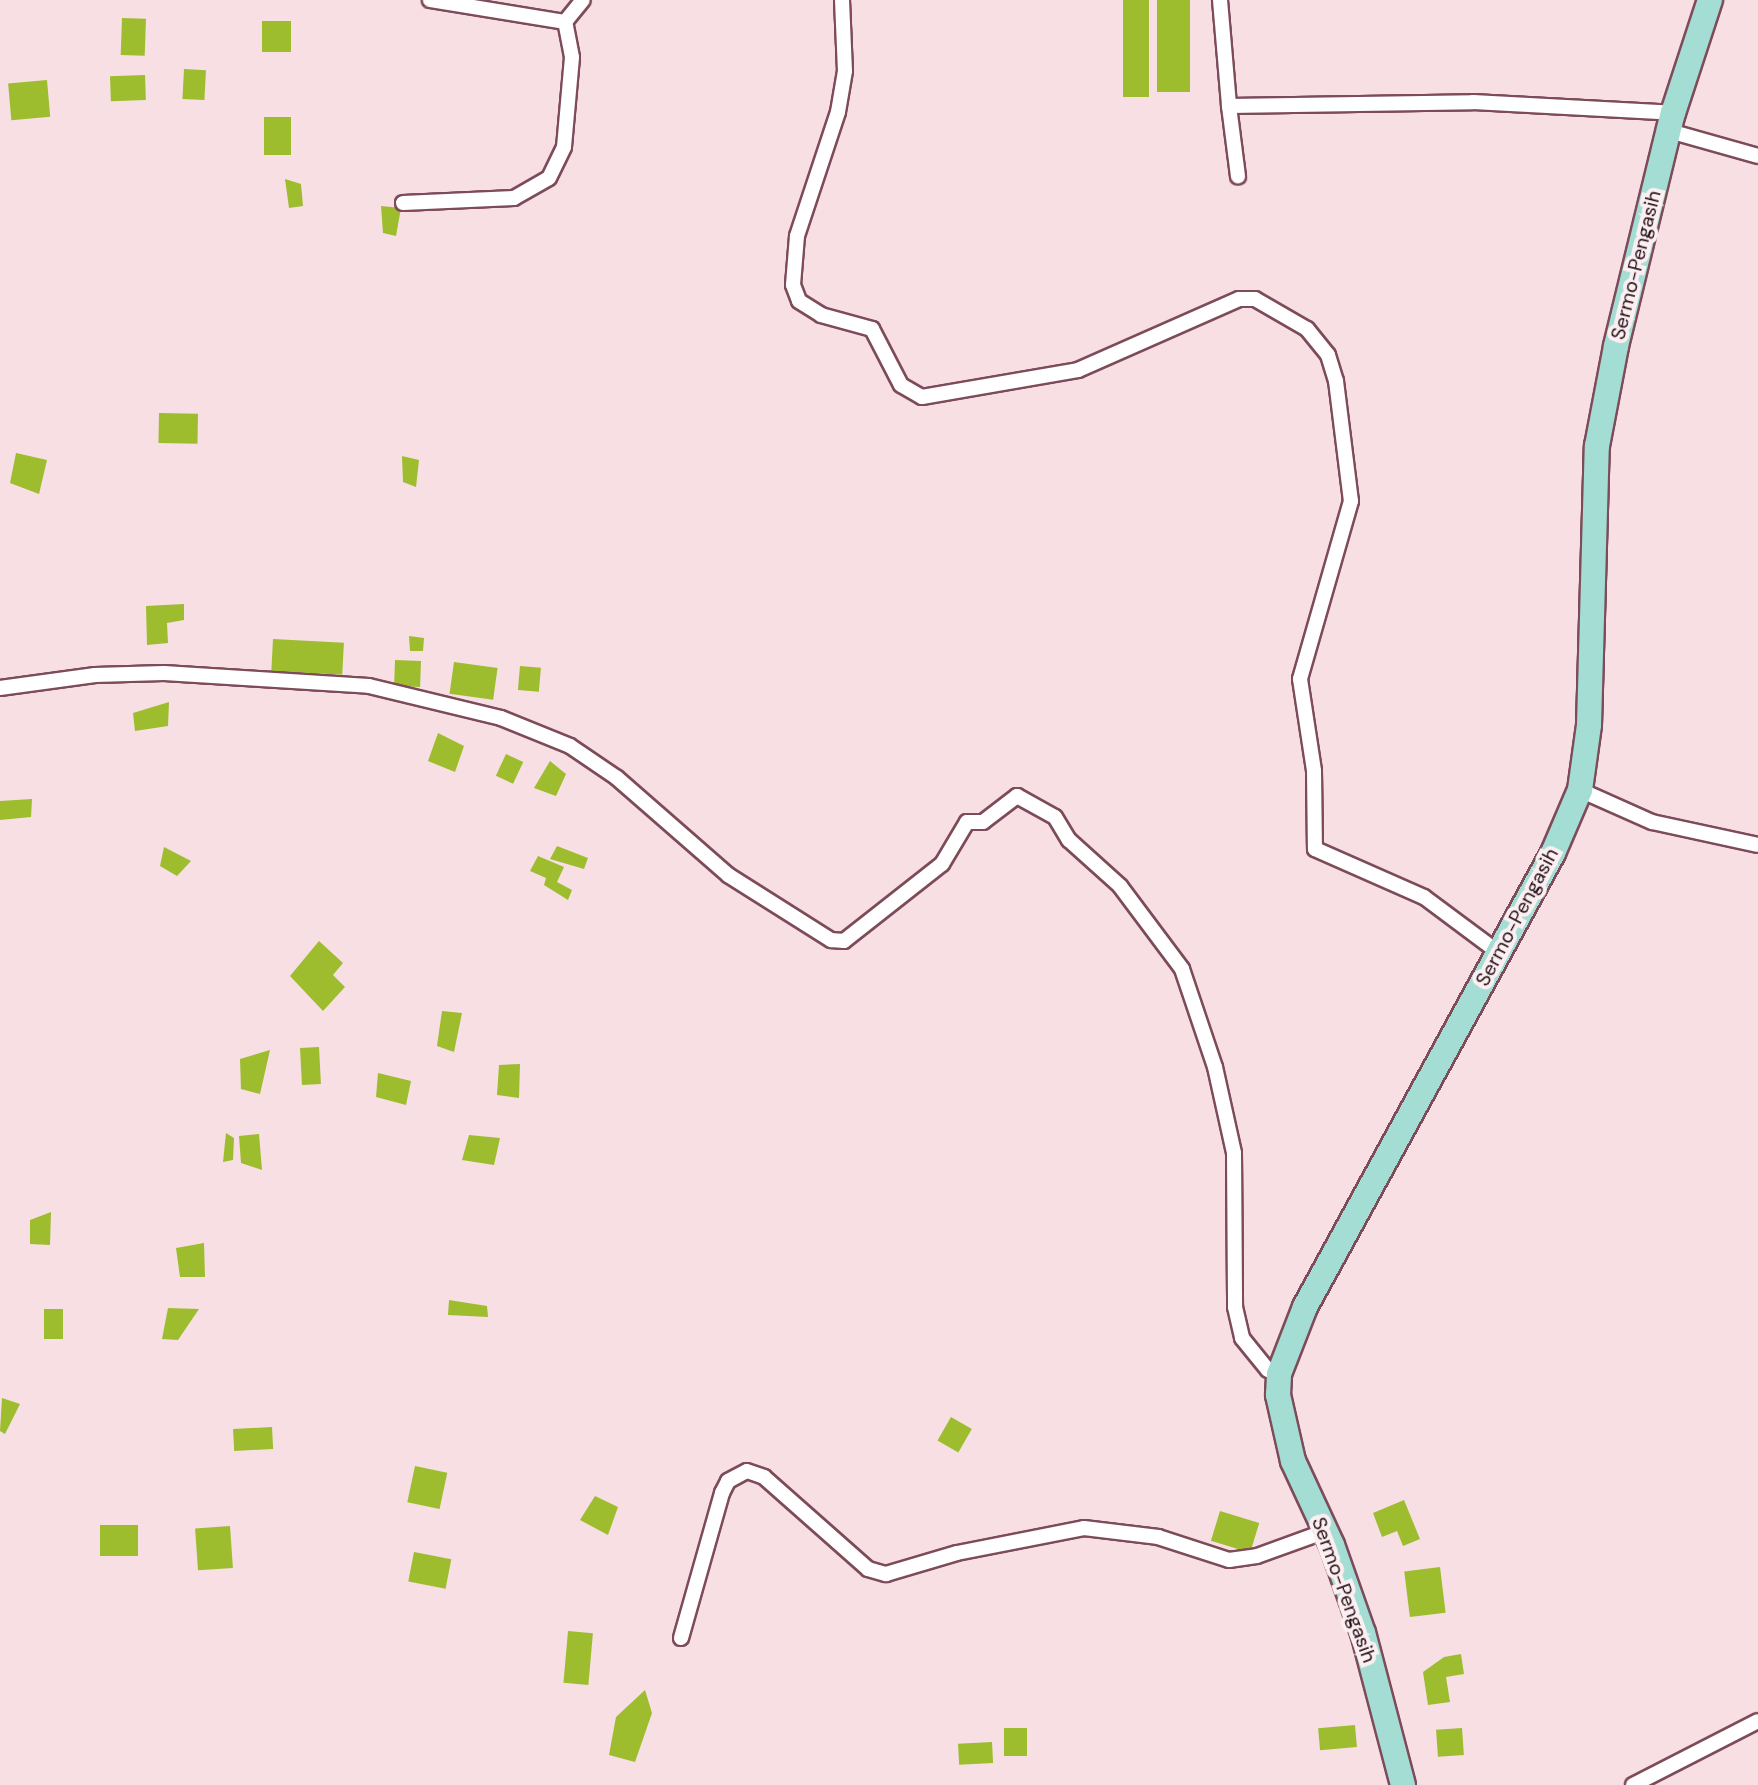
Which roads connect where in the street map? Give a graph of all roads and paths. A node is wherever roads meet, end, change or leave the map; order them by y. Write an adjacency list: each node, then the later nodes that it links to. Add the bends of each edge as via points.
1 (430, 0): 6 (street)
2 (583, 0): 6 (street)
3 (842, 0): 15 (street, via 845,71 838,112 797,236 793,285 799,301 821,315 872,329 901,385 922,397 1078,370 1239,299 1255,299 1307,329 1328,355 1336,381 1351,501 1300,679 1314,771 1315,849 1424,897)
4 (1220, 0): 7 (street)
5 (1710, 0): 8 (main road, Sermo-Pengasih)
6 (565, 22): 11 (street, via 572,57 564,147 549,178 514,198)
7 (1229, 106): 8 (street, via 1473,102); 10 (street)
8 (1671, 122): 9 (street); 13 (main road, Sermo-Pengasih, via 1597,446 1591,508 1589,710)
9 (1758, 156)
10 (1238, 176)
11 (403, 203)
12 (0, 688): 16 (street, via 95,675 164,673 369,686 501,718 570,746 617,778 728,875 831,940 844,941 942,864 967,822 983,822 1017,796 1055,817 1069,840 1120,886 1182,969 1215,1067 1234,1153 1235,1307 1242,1338 1268,1370)
13 (1580, 790): 14 (street, via 1652,822); 15 (main road, Sermo-Pengasih)
14 (1758, 845)
15 (1499, 953): 16 (main road, Sermo-Pengasih, via 1305,1307)
16 (1279, 1374): 17 (main road, Sermo-Pengasih, via 1278,1395 1293,1461)
17 (1326, 1531): 18 (street, via 1257,1556 1229,1560 1158,1537 1084,1528 957,1553 886,1574 868,1569 764,1477 747,1471 728,1481 722,1493); 20 (main road, Sermo-Pengasih, via 1363,1633)
18 (681, 1638)
19 (1758, 1721): 21 (street)
20 (1403, 1785)
21 (1633, 1785)

